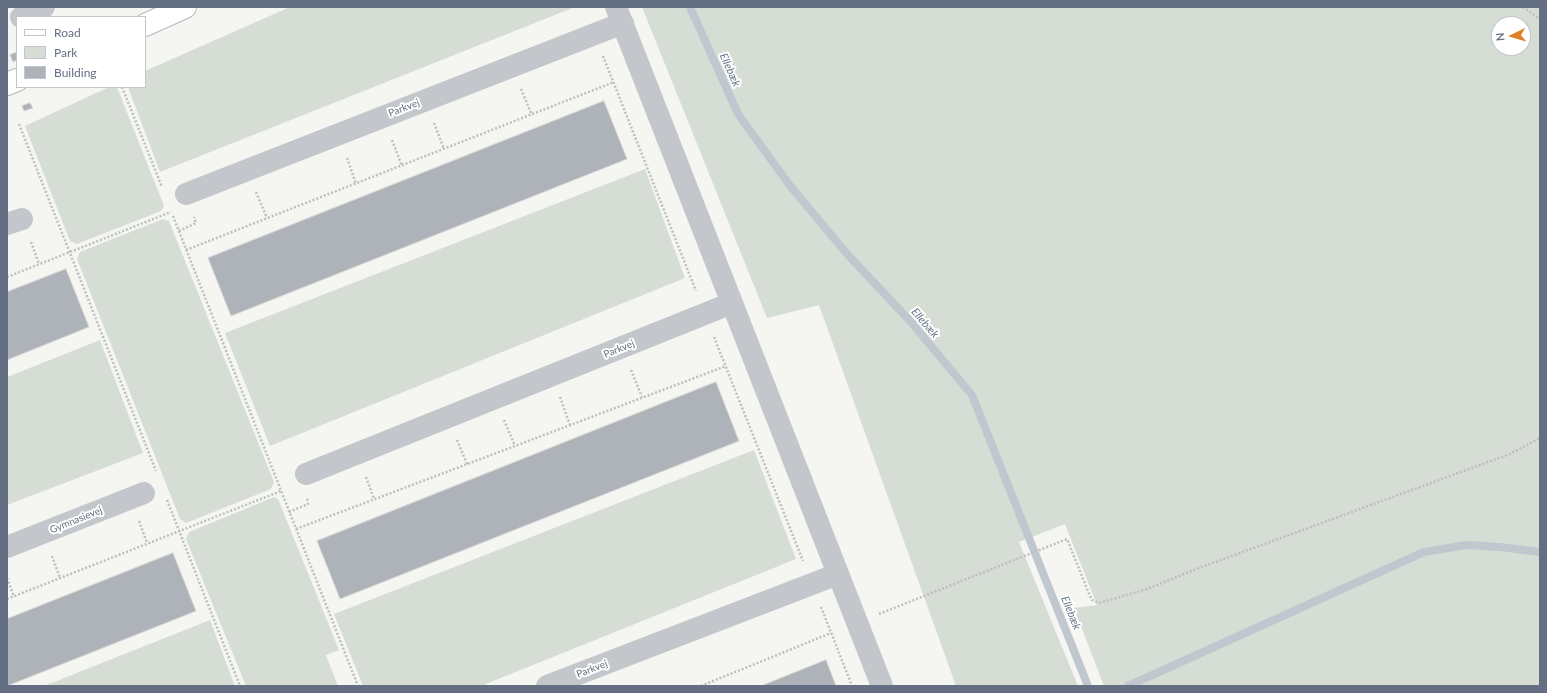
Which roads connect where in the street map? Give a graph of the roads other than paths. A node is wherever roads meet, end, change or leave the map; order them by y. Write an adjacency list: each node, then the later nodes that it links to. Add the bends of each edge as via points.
1 (44, 7): 4 (street)
2 (185, 7): 5 (street)
3 (620, 15): 6 (street, Parkvej, via 594,34); 7 (street, Parkvej)
4 (23, 16)
5 (146, 25)
6 (186, 194)
7 (732, 303): 8 (street, Parkvej); 11 (street, Parkvej)
8 (306, 474)
9 (155, 494): 10 (street, Gymnasievej)
10 (7, 548)
11 (838, 574): 12 (street, Parkvej); 13 (street, Parkvej)
12 (547, 686)
13 (882, 686)

